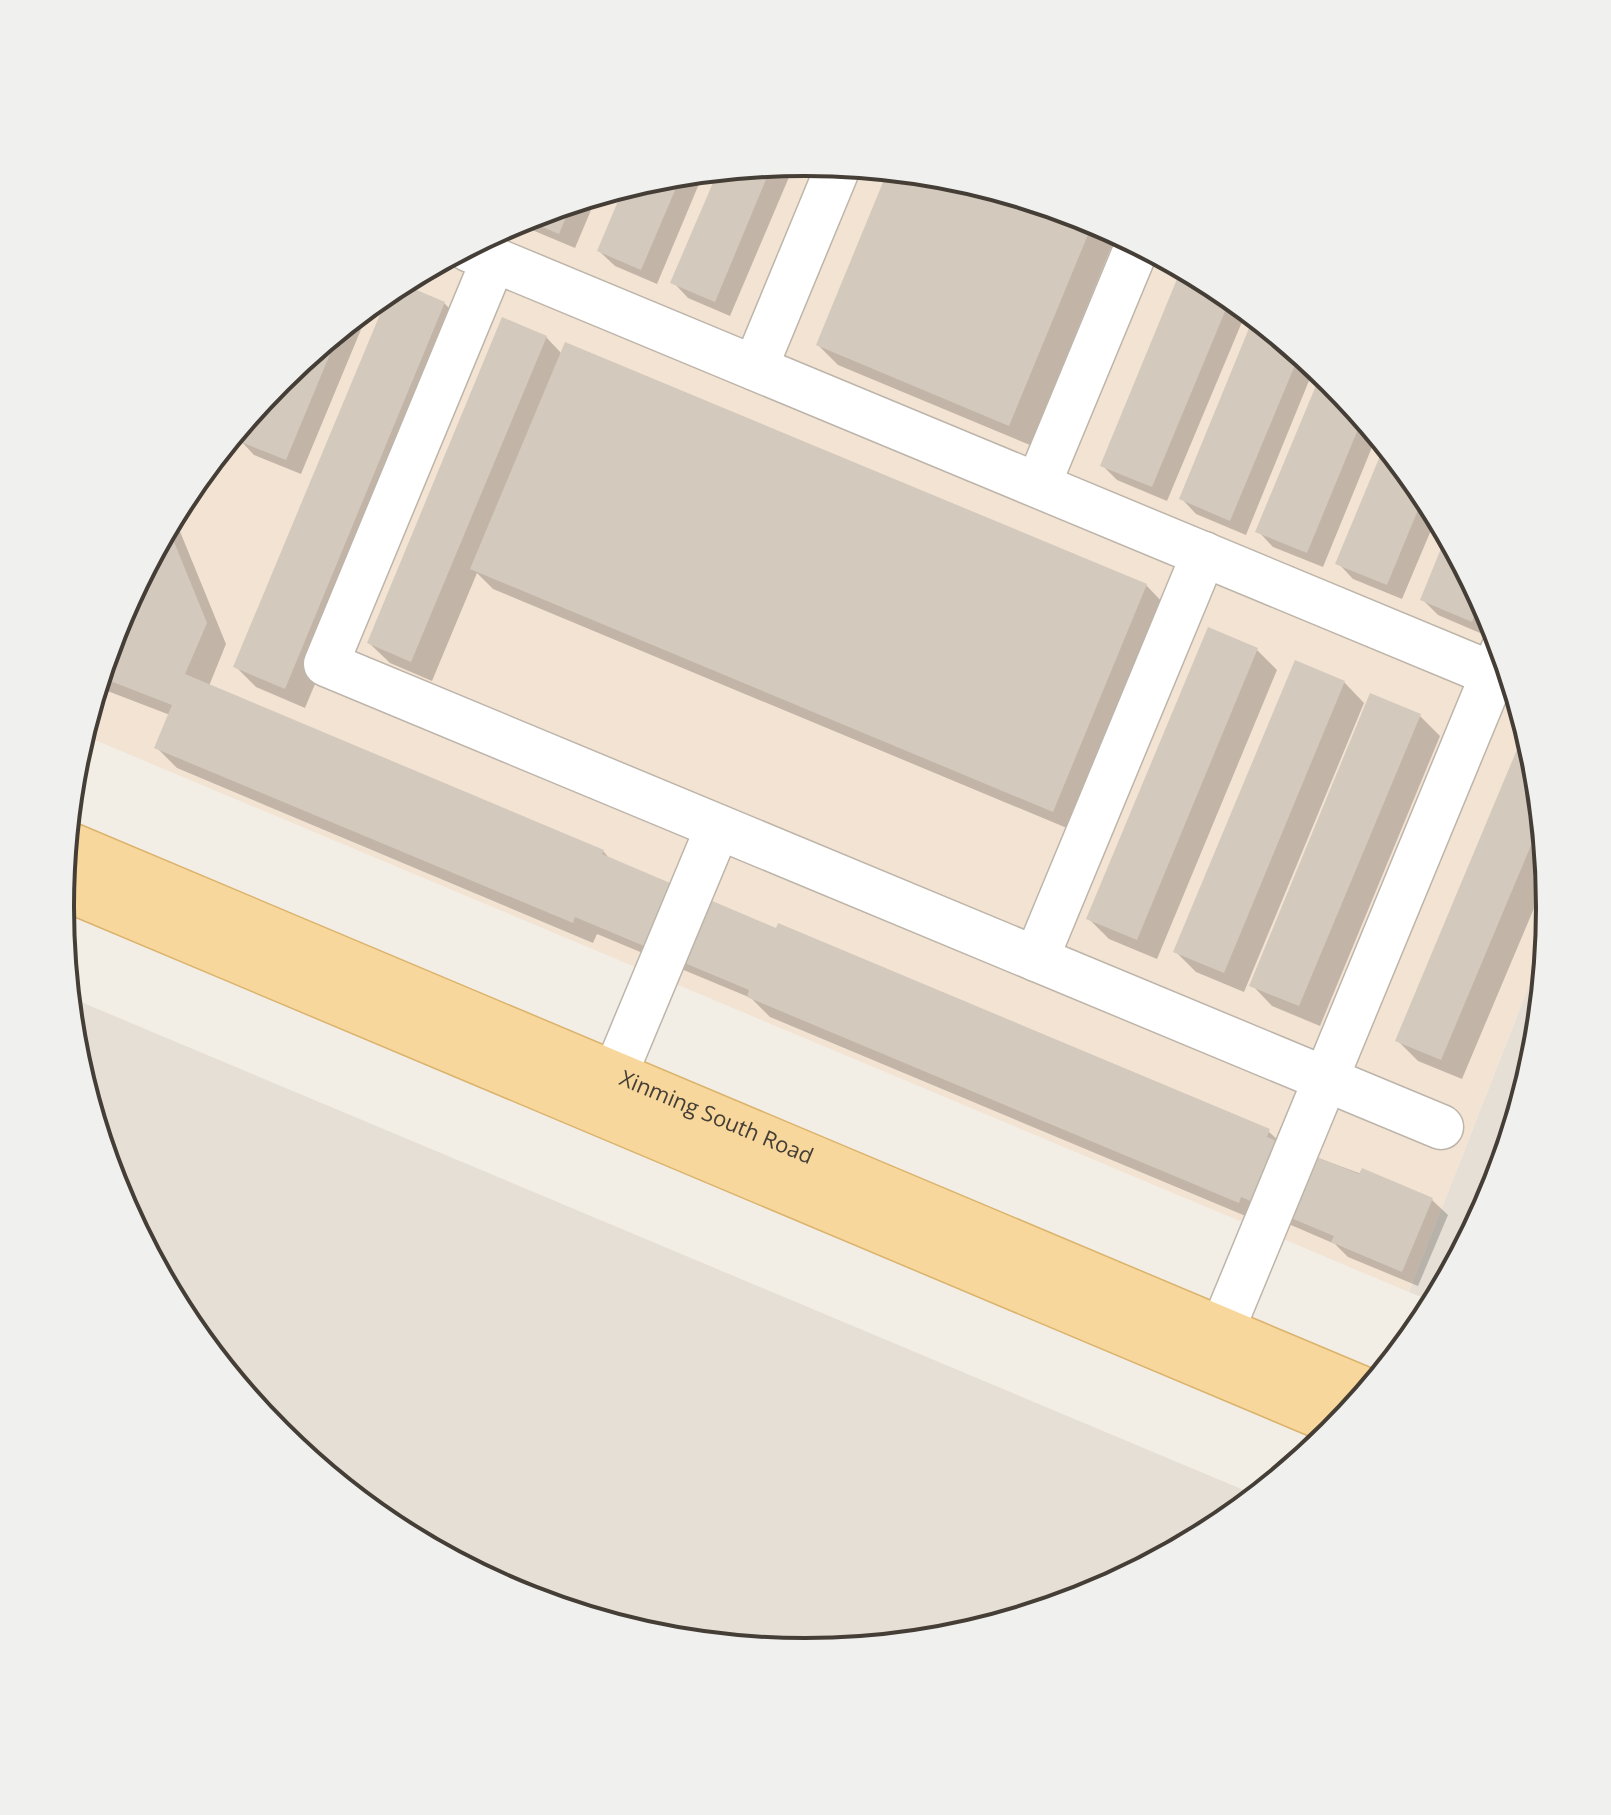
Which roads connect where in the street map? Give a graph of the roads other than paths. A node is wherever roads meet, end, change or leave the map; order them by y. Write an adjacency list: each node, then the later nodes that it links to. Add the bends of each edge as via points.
1 (834, 177): 4 (lane)
2 (480, 254): 4 (lane); 9 (lane, via 326,664)
3 (1134, 254): 5 (lane)
4 (755, 368): 5 (lane)
5 (1038, 485): 6 (lane)
6 (1204, 554): 7 (lane); 12 (lane)
7 (1493, 660)
8 (1496, 667): 14 (lane)
9 (718, 827): 12 (lane); 13 (lane)
10 (77, 848): 13 (main road, Xinming South Road)
11 (75, 892): 18 (main road, Xinming South Road)
12 (1036, 959): 14 (lane)
13 (615, 1074): 16 (main road, Xinming South Road)
14 (1325, 1079): 15 (lane); 16 (lane)
15 (1441, 1127)
16 (1222, 1330): 17 (main road, Xinming South Road)
17 (1358, 1387)
18 (1328, 1420)

